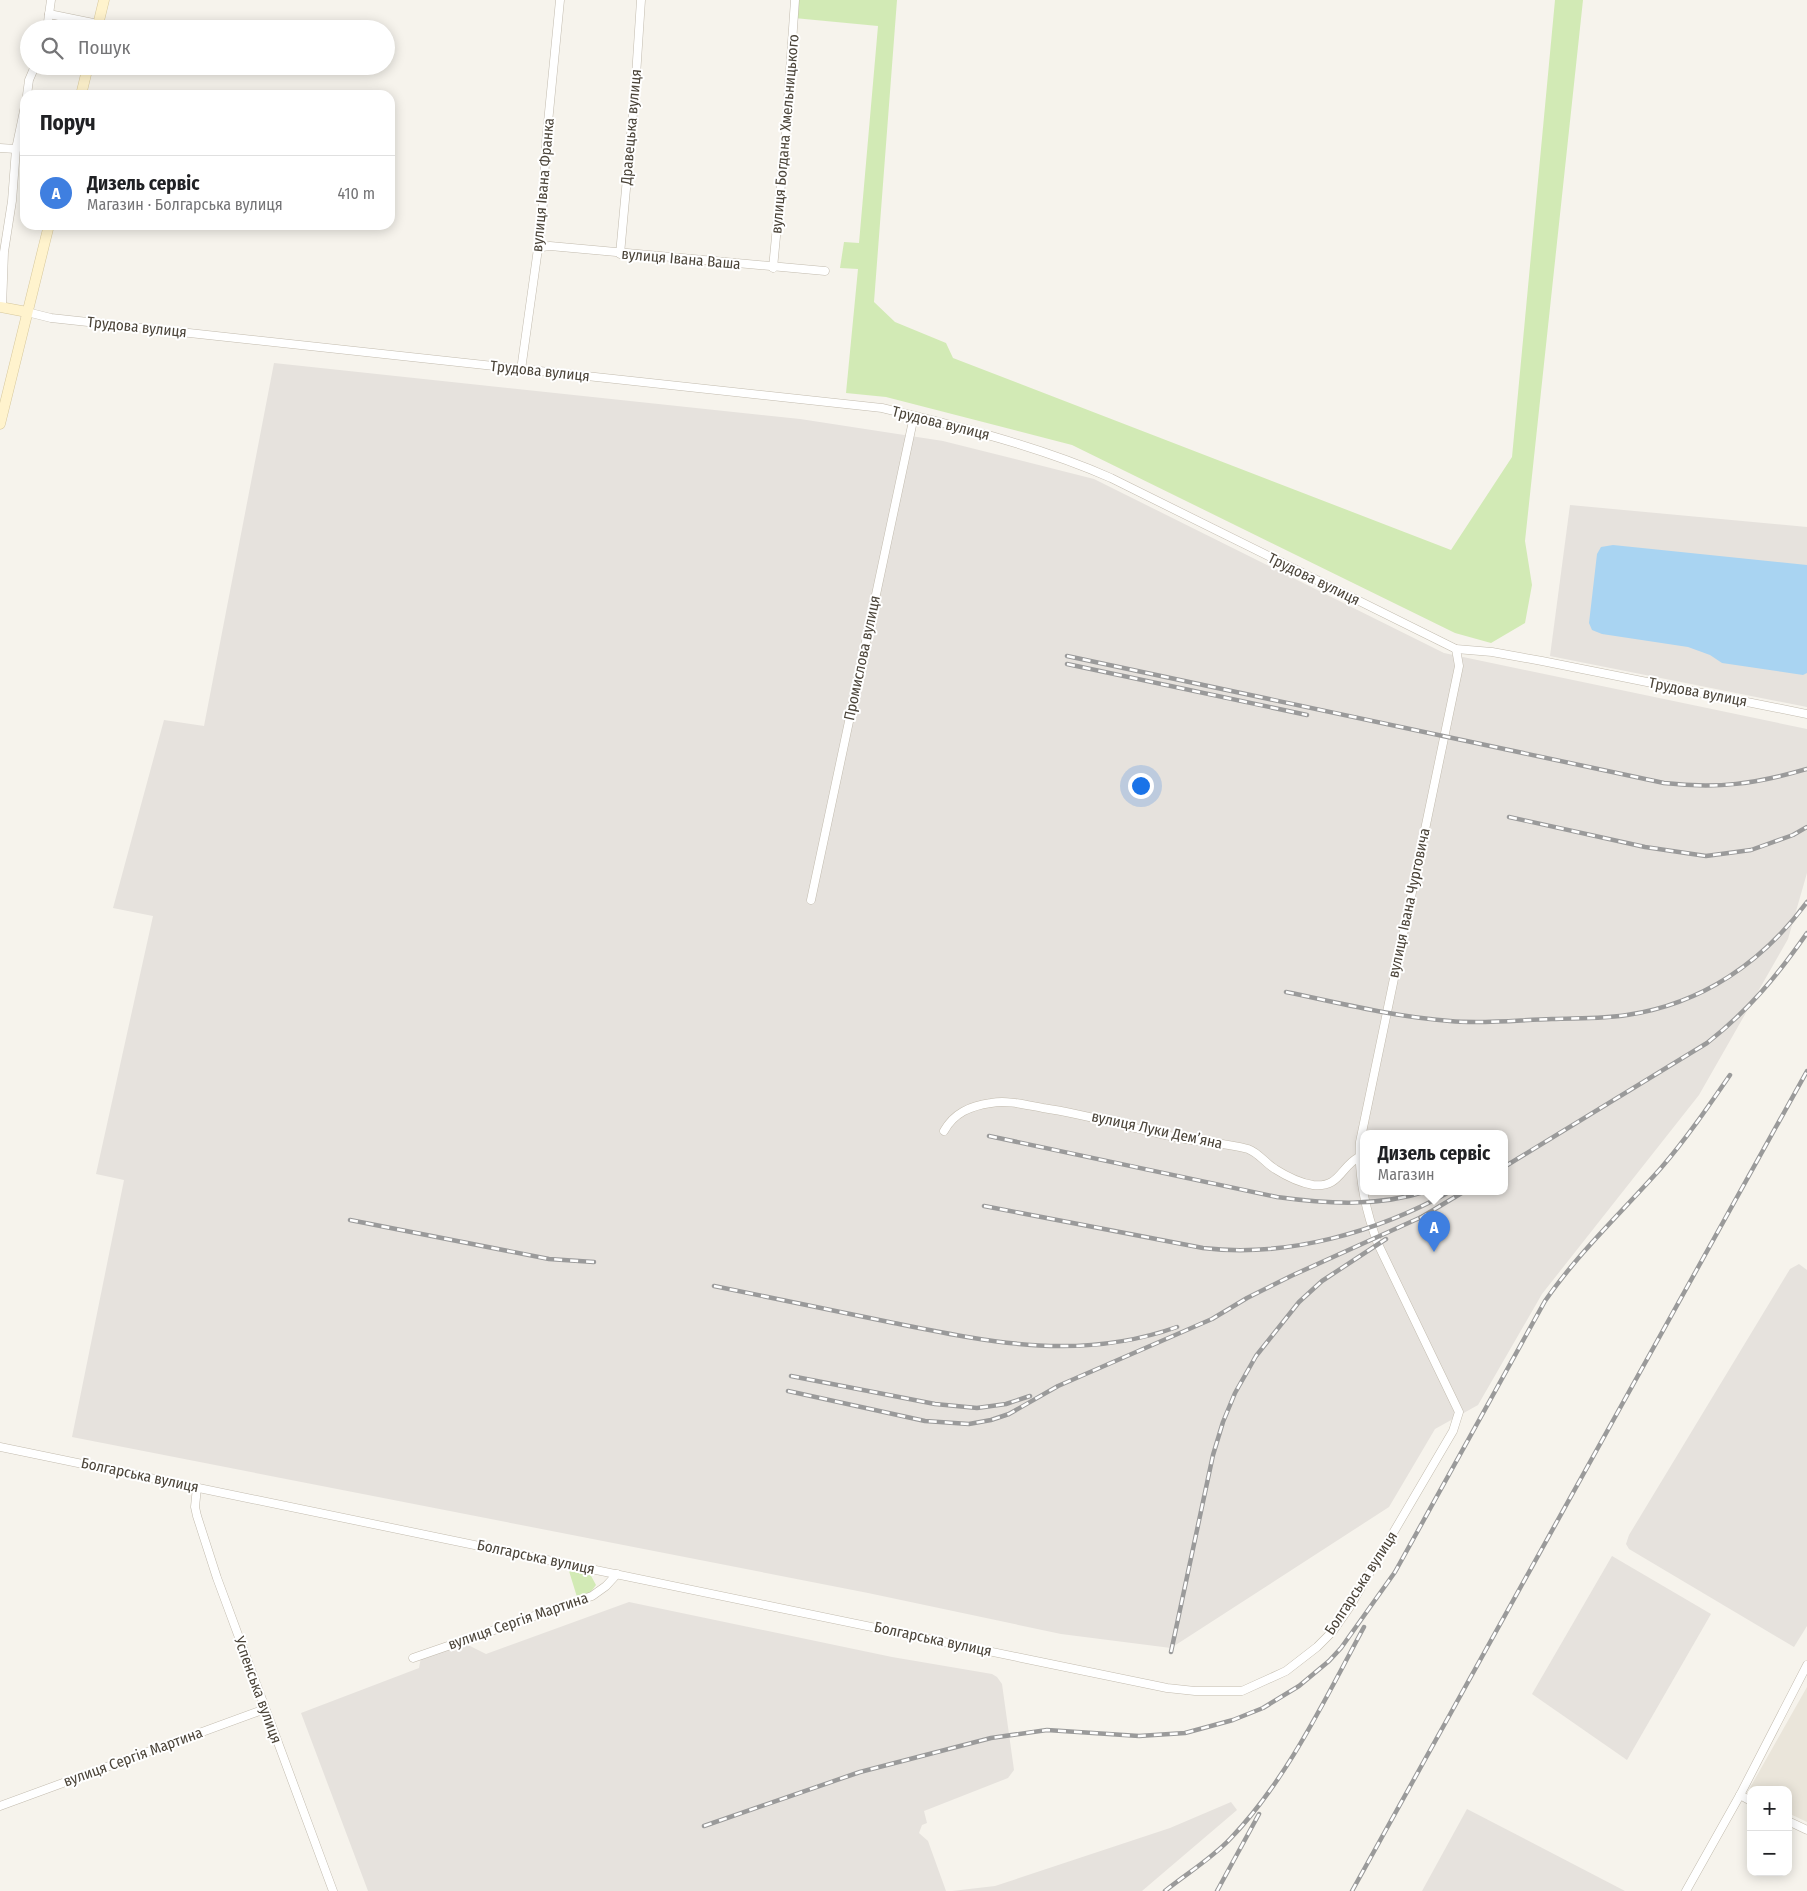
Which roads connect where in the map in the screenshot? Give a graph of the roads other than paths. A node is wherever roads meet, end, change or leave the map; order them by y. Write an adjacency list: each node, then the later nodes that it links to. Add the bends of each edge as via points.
1 (49, 0): 6 (street)
2 (104, 0): 9 (street)
3 (560, 0): 18 (street, вулиця Івана Франка)
4 (641, 0): 19 (street, Дравецька вулиця, via 636,91)
5 (796, 0): 20 (street, вулиця Богдана Хмельницького)
6 (49, 14): 7 (street); 8 (street)
7 (48, 20)
8 (72, 20)
9 (100, 20)
10 (31, 75): 12 (street)
11 (85, 75): 13 (street)
12 (28, 90)
13 (82, 90)
14 (20, 130): 16 (street)
15 (0, 148): 16 (street)
16 (16, 149): 22 (street)
17 (48, 230): 23 (street)
18 (538, 251): 19 (street, вулиця Івана Ваша, via 550,246); 24 (street, вулиця Івана Франка)
19 (620, 254): 20 (street, вулиця Івана Ваша)
20 (773, 268): 21 (street, вулиця Івана Ваша)
21 (825, 270)
22 (1, 307): 23 (street)
23 (28, 312): 24 (street, Трудова вулиця, via 51,318); 26 (street)
24 (521, 370): 25 (street, Трудова вулиця, via 838,402)
25 (914, 416): 27 (street, Трудова вулиця, via 1066,458); 29 (street, Промислова вулиця)
26 (0, 424)
27 (1456, 649): 28 (street, Трудова вулиця, via 1542,661); 30 (street, вулиця Івана Чурговича, via 1460,666)
28 (1807, 714)
29 (811, 900)
30 (1364, 1130)
31 (944, 1131): 33 (street, вулиця Луки Демʼяна, via 960,1112 991,1103 1016,1103 1083,1114 1180,1138 1248,1150 1260,1155 1275,1169 1314,1185 1337,1180)
32 (1360, 1151): 33 (street, вулиця Івана Чурговича)
33 (1359, 1157): 34 (street, Болгарська вулиця)
34 (1360, 1168)
35 (1365, 1195): 38 (street, Болгарська вулиця, via 1378,1244 1459,1412 1453,1431 1333,1632 1286,1670 1242,1691 1167,1688)
36 (0, 1447): 37 (street, Болгарська вулиця)
37 (197, 1487): 38 (street, Болгарська вулиця); 41 (street, Успенська вулиця, via 196,1516)
38 (617, 1574): 39 (street, вулиця Сергія Мартина, via 592,1596)
39 (413, 1658)
40 (1807, 1665): 42 (street)
41 (265, 1709): 44 (street, вулиця Сергія Мартина); 47 (street, Успенська вулиця)
42 (1740, 1795): 43 (street); 48 (street)
43 (1747, 1799)
44 (0, 1806)
45 (1792, 1822): 46 (street)
46 (1807, 1830)
47 (333, 1891)
48 (1686, 1891)

